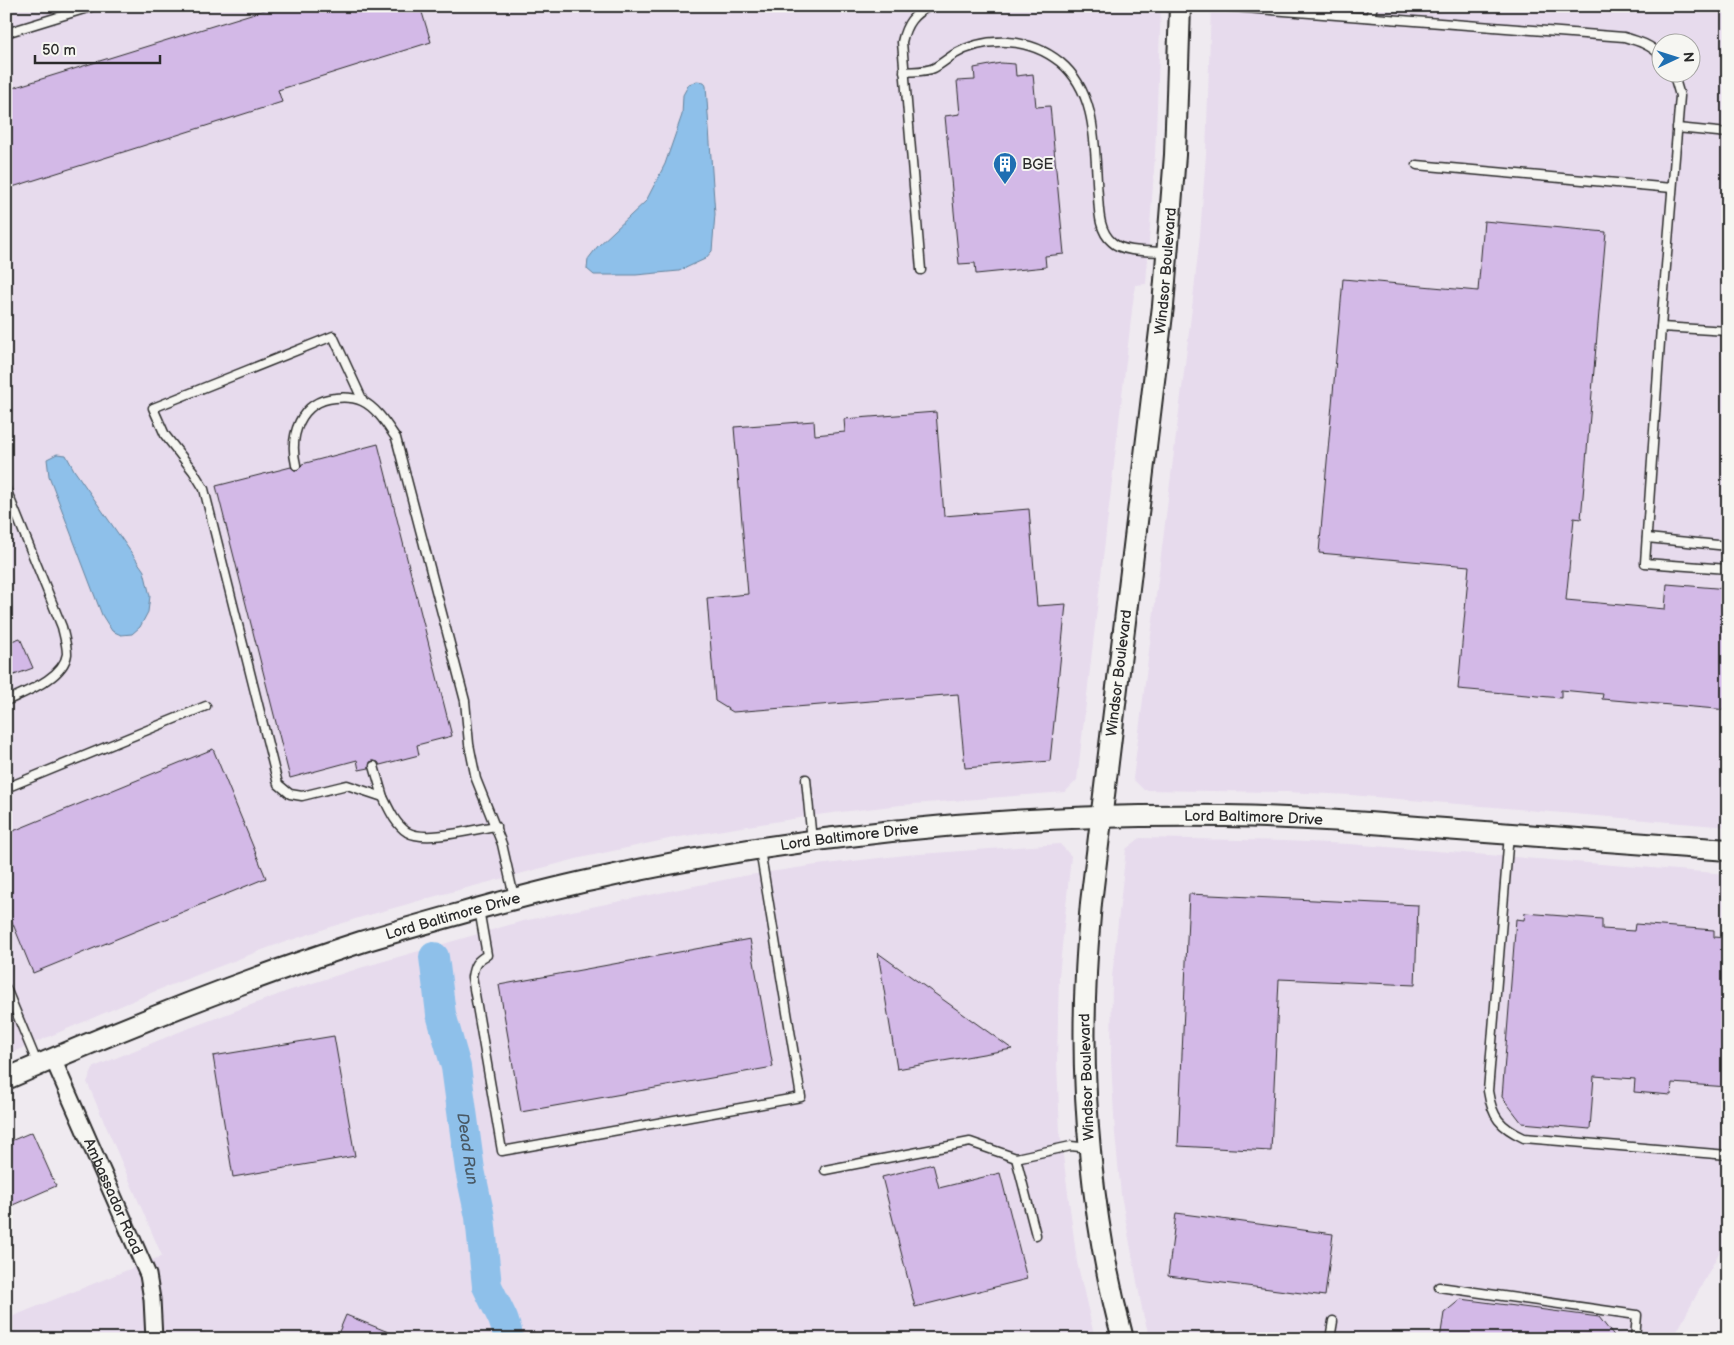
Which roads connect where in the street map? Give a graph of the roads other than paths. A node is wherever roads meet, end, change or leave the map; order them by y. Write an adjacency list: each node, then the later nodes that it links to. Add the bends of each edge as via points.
1 (94, 6): 7 (lane)
2 (930, 6): 9 (lane, via 912,18 904,30)
3 (1180, 6): 15 (main road, Windsor Boulevard, via 1175,155)
4 (1219, 6): 6 (lane)
5 (1373, 6): 6 (lane)
6 (1370, 16): 8 (lane, via 1624,37)
7 (6, 33)
8 (1652, 48)
9 (904, 72): 15 (lane, via 932,69 970,46 987,42 1030,46 1049,54 1072,74 1087,100 1099,217 1104,232 1121,248); 16 (lane)
10 (1675, 82): 11 (lane, via 1680,96)
11 (1677, 128): 12 (lane); 14 (lane)
12 (1728, 133)
13 (1417, 165): 14 (lane)
14 (1672, 188): 17 (lane)
15 (1167, 252): 31 (main road, Windsor Boulevard)
16 (921, 270)
17 (1661, 327): 18 (lane); 22 (lane)
18 (1728, 331)
19 (363, 402): 20 (lane, via 346,397 328,399 311,406 300,419 294,436); 30 (lane, via 333,336 153,408 165,434 204,489 278,784 290,794 302,796 347,785); 32 (lane, via 381,416 396,438 464,701 476,780)
20 (296, 465)
21 (6, 489): 25 (lane, via 62,627 67,656 52,677)
22 (1647, 538): 23 (lane); 24 (lane, via 1645,563)
23 (1728, 546)
24 (1728, 569)
25 (6, 702)
26 (206, 706): 29 (lane)
27 (374, 766): 30 (lane)
28 (806, 779): 34 (lane)
29 (6, 788)
30 (383, 796): 32 (lane, via 394,819 407,832 425,837)
31 (1102, 818): 33 (main road, Lord Baltimore Drive, via 1285,818); 34 (main road, Lord Baltimore Drive, via 988,822); 42 (main road, Windsor Boulevard, via 1086,975 1084,1060)
32 (496, 826): 37 (lane)
33 (1509, 834): 36 (main road, Lord Baltimore Drive); 43 (lane, via 1488,1091 1496,1119 1524,1138)
34 (812, 841): 35 (main road, Lord Baltimore Drive)
35 (760, 848): 37 (main road, Lord Baltimore Drive, via 588,880); 38 (lane, via 801,1097 502,1151 472,977 477,960 487,955)
36 (1728, 850)
37 (514, 899): 38 (main road, Lord Baltimore Drive)
38 (478, 909): 40 (main road, Lord Baltimore Drive, via 364,941 280,970 170,1010)
39 (6, 988): 40 (lane)
40 (45, 1062): 41 (main road, Lord Baltimore Drive); 50 (street, Ambassador Road, via 148,1276)
41 (6, 1079)
42 (1089, 1148): 44 (lane, via 1071,1146); 49 (main road, Windsor Boulevard)
43 (1728, 1155)
44 (1016, 1158): 45 (lane, via 970,1142); 46 (lane)
45 (825, 1170)
46 (1036, 1235)
47 (1439, 1287): 52 (lane, via 1637,1315)
48 (1333, 1321): 51 (lane)
49 (1119, 1338)
50 (154, 1339)
51 (1330, 1339)
52 (1635, 1339)

